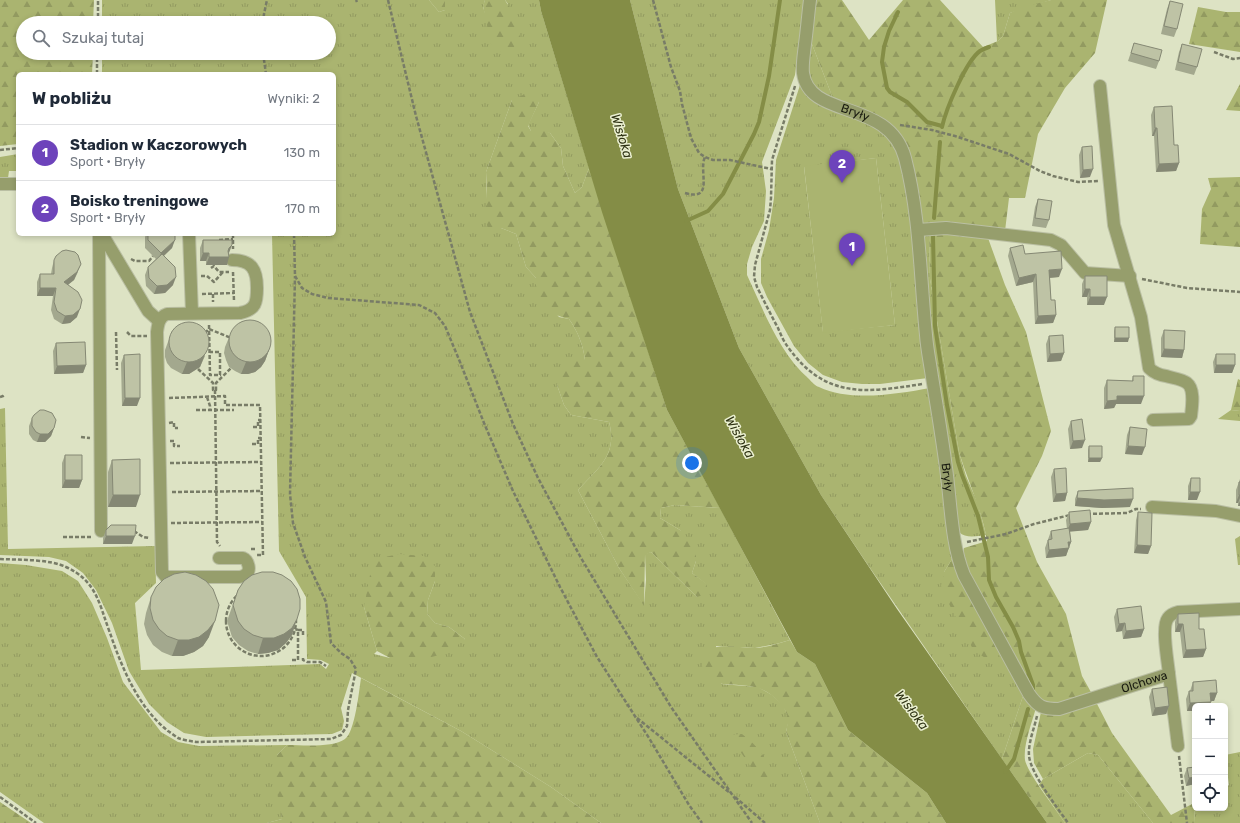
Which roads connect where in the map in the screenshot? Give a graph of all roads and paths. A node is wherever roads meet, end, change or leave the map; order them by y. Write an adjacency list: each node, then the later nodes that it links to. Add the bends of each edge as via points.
1 (98, 0): 6 (path)
2 (267, 0): 7 (path)
3 (388, 0): 116 (path, via 416,116 470,312 513,424 538,478 581,558 671,707)
4 (653, 0): 19 (path, via 671,67 680,90 691,138 699,153)
5 (810, 0): 14 (street, Bryły, via 803,74)
6 (98, 16)
7 (264, 16)
8 (1214, 52): 9 (path, via 1233,59)
9 (1240, 58)
10 (97, 60): 12 (path)
11 (264, 60): 13 (path)
12 (96, 72)
13 (266, 72)
14 (805, 79): 16 (street, Bryły, via 811,92 818,98 860,113); 20 (path, via 796,85 794,90)
15 (1100, 86): 21 (street)
16 (882, 125): 21 (path, via 914,127 955,136 1009,154 1040,171 1065,179 1078,182); 25 (street, Bryły, via 900,144)
17 (16, 148): 18 (path)
18 (0, 150)
19 (705, 157): 20 (path); 24 (path, via 702,192 697,195)
20 (771, 169): 62 (path, via 770,210 754,277 757,288 787,346 802,365 816,377 838,386 871,390)
21 (1109, 180): 40 (street, via 1114,225)
22 (0, 184): 23 (street)
23 (16, 184)
24 (685, 193)
25 (918, 230): 40 (street, via 946,228 1051,240 1061,245 1085,272); 62 (street, Bryły, via 926,338)
26 (99, 236): 98 (street)
27 (103, 236): 33 (street)
28 (189, 236): 49 (street)
29 (294, 236): 114 (path, via 295,276 302,288 312,294 328,298 419,305 428,308 440,318 513,491 560,587 597,657)
30 (233, 239): 31 (path); 32 (path)
31 (218, 240)
32 (233, 246)
33 (114, 255): 35 (path, via 118,252 135,261); 50 (street, via 148,311)
34 (153, 256): 35 (path)
35 (149, 260): 36 (path)
36 (153, 267)
37 (233, 267): 39 (path); 44 (path); 49 (street, via 241,261 248,263 254,270 257,280 256,304 240,313)
38 (211, 268): 39 (path, via 214,266)
39 (222, 273): 41 (path, via 214,282); 42 (path)
40 (1130, 276): 43 (path, via 1187,288); 76 (street, via 1149,368 1152,372 1187,383 1192,394 1189,419)
41 (209, 277)
42 (214, 277)
43 (1240, 292)
44 (234, 293): 46 (path); 48 (path)
45 (197, 294): 46 (path)
46 (213, 294): 47 (path)
47 (213, 302)
48 (234, 305)
49 (192, 314): 50 (street, via 167,314)
50 (159, 320): 100 (street, via 157,332)
51 (209, 324): 52 (path)
52 (210, 329): 55 (path); 57 (path); 58 (path)
53 (116, 332): 61 (path)
54 (127, 332): 56 (path, via 131,336)
55 (204, 334)
56 (141, 336)
57 (231, 338)
58 (210, 352): 58 (path, via 210,375 220,375 220,352)
59 (231, 368): 63 (path, via 216,383)
60 (198, 369): 63 (path, via 213,383)
61 (117, 370)
62 (933, 382): 113 (street, Bryły, via 961,566 1029,694)
63 (215, 390): 65 (path)
64 (5, 394): 66 (path)
65 (213, 396): 67 (path); 69 (path, via 225,396); 72 (path)
66 (0, 397)
67 (207, 397): 68 (path); 71 (path)
68 (162, 398)
69 (225, 405): 73 (path); 75 (path, via 260,405)
70 (196, 410): 71 (path)
71 (210, 410): 72 (path)
72 (215, 410): 73 (path); 86 (path)
73 (225, 410): 74 (path)
74 (234, 410)
75 (261, 420): 78 (path, via 258,420 258,427); 80 (path)
76 (1153, 420)
77 (174, 424): 79 (path, via 174,428)
78 (253, 427)
79 (178, 428)
80 (261, 438): 82 (path, via 258,438 258,444); 84 (path)
81 (174, 442): 83 (path, via 174,446)
82 (252, 444)
83 (180, 446)
84 (261, 462): 86 (path); 88 (path)
85 (174, 463): 86 (path)
86 (216, 463): 87 (path)
87 (216, 491): 88 (path); 89 (path); 94 (path)
88 (260, 491): 95 (path)
89 (174, 492)
90 (1152, 507): 91 (path, via 1127,513); 93 (street, via 1216,511)
91 (1079, 514)
92 (1072, 515): 101 (path)
93 (1240, 516)
94 (217, 522): 95 (path); 96 (path); 102 (path)
95 (262, 522): 103 (path, via 263,555)
96 (176, 523)
97 (132, 530): 100 (path, via 144,537)
98 (97, 534): 99 (path)
99 (63, 537)
100 (161, 539): 102 (street, via 162,568 166,577 239,577 248,573 249,564 246,559)
101 (978, 540)
102 (220, 554)
103 (256, 555)
104 (254, 581): 105 (path)
105 (256, 587): 107 (path, via 273,588 287,597 295,612); 107 (path, via 241,592 229,608 226,623 228,633 234,642 246,652 266,656 285,647)
106 (1240, 609): 112 (street, Olchowa, via 1172,614 1164,627)
107 (297, 630): 108 (path, via 303,630); 110 (path)
108 (303, 637)
109 (292, 660): 110 (path)
110 (298, 660): 111 (path, via 320,662)
111 (326, 666)
112 (1169, 674): 113 (street, Olchowa, via 1059,709); 115 (street)
113 (1040, 706): 122 (path, via 1029,745 1030,762)
114 (635, 716): 116 (path); 119 (path)
115 (1178, 746): 123 (path)
116 (732, 795): 120 (path); 121 (path)
117 (0, 797): 118 (path)
118 (36, 823)
119 (702, 823)
120 (752, 823)
121 (765, 823)
122 (1068, 823)
123 (1186, 823)

